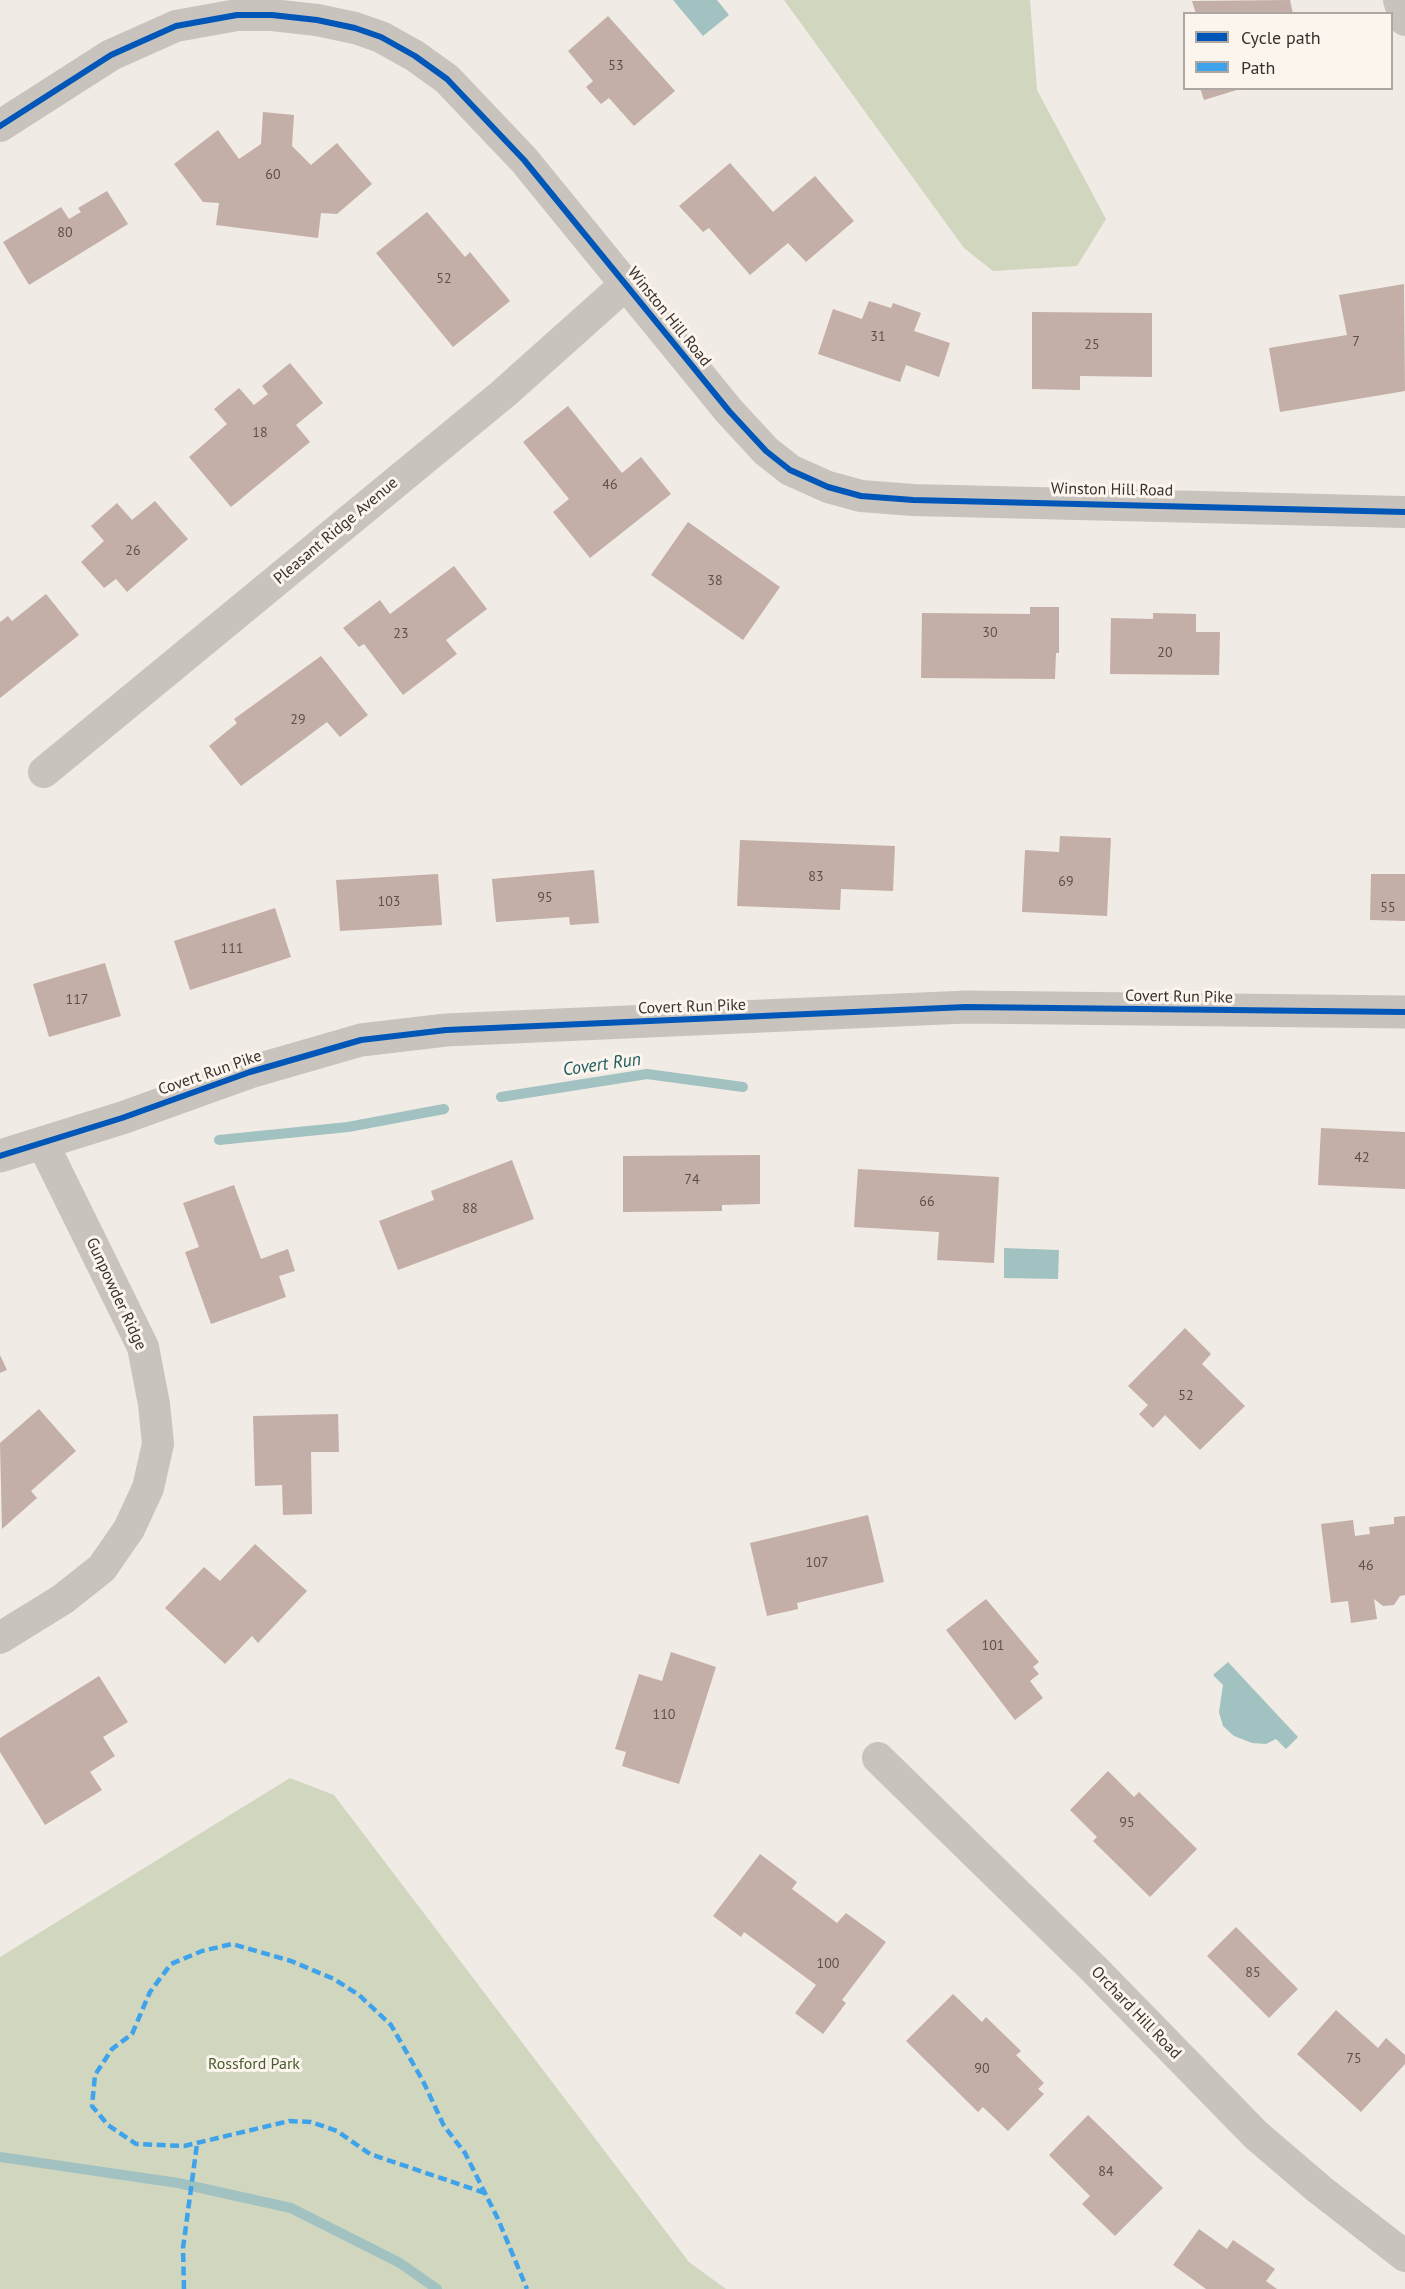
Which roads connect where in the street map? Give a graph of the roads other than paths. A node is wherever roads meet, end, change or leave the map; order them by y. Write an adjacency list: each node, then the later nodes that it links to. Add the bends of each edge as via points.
1 (1399, 0): 2 (street)
2 (1405, 20)
3 (0, 126): 4 (street, Winston Hill Road, via 111,55 176,26 237,15 308,18 344,25 381,37 447,78 524,160)
4 (625, 285): 5 (street, Winston Hill Road, via 766,452 790,470 828,487 861,496 913,500); 6 (street, Pleasant Ridge Avenue, via 503,394)
5 (1405, 512)
6 (44, 772)
7 (1405, 1012): 8 (street, Covert Run Pike, via 966,1007 446,1030 361,1040 260,1069)
8 (43, 1144): 9 (street, Covert Run Pike); 10 (street, Gunpowder Ridge, via 143,1347 158,1444 143,1498 129,1529 102,1568 63,1599)
9 (0, 1156)
10 (0, 1638)
11 (878, 1758): 12 (street, Orchard Hill Road, via 1094,1969 1256,2135)
12 (1405, 2256)

